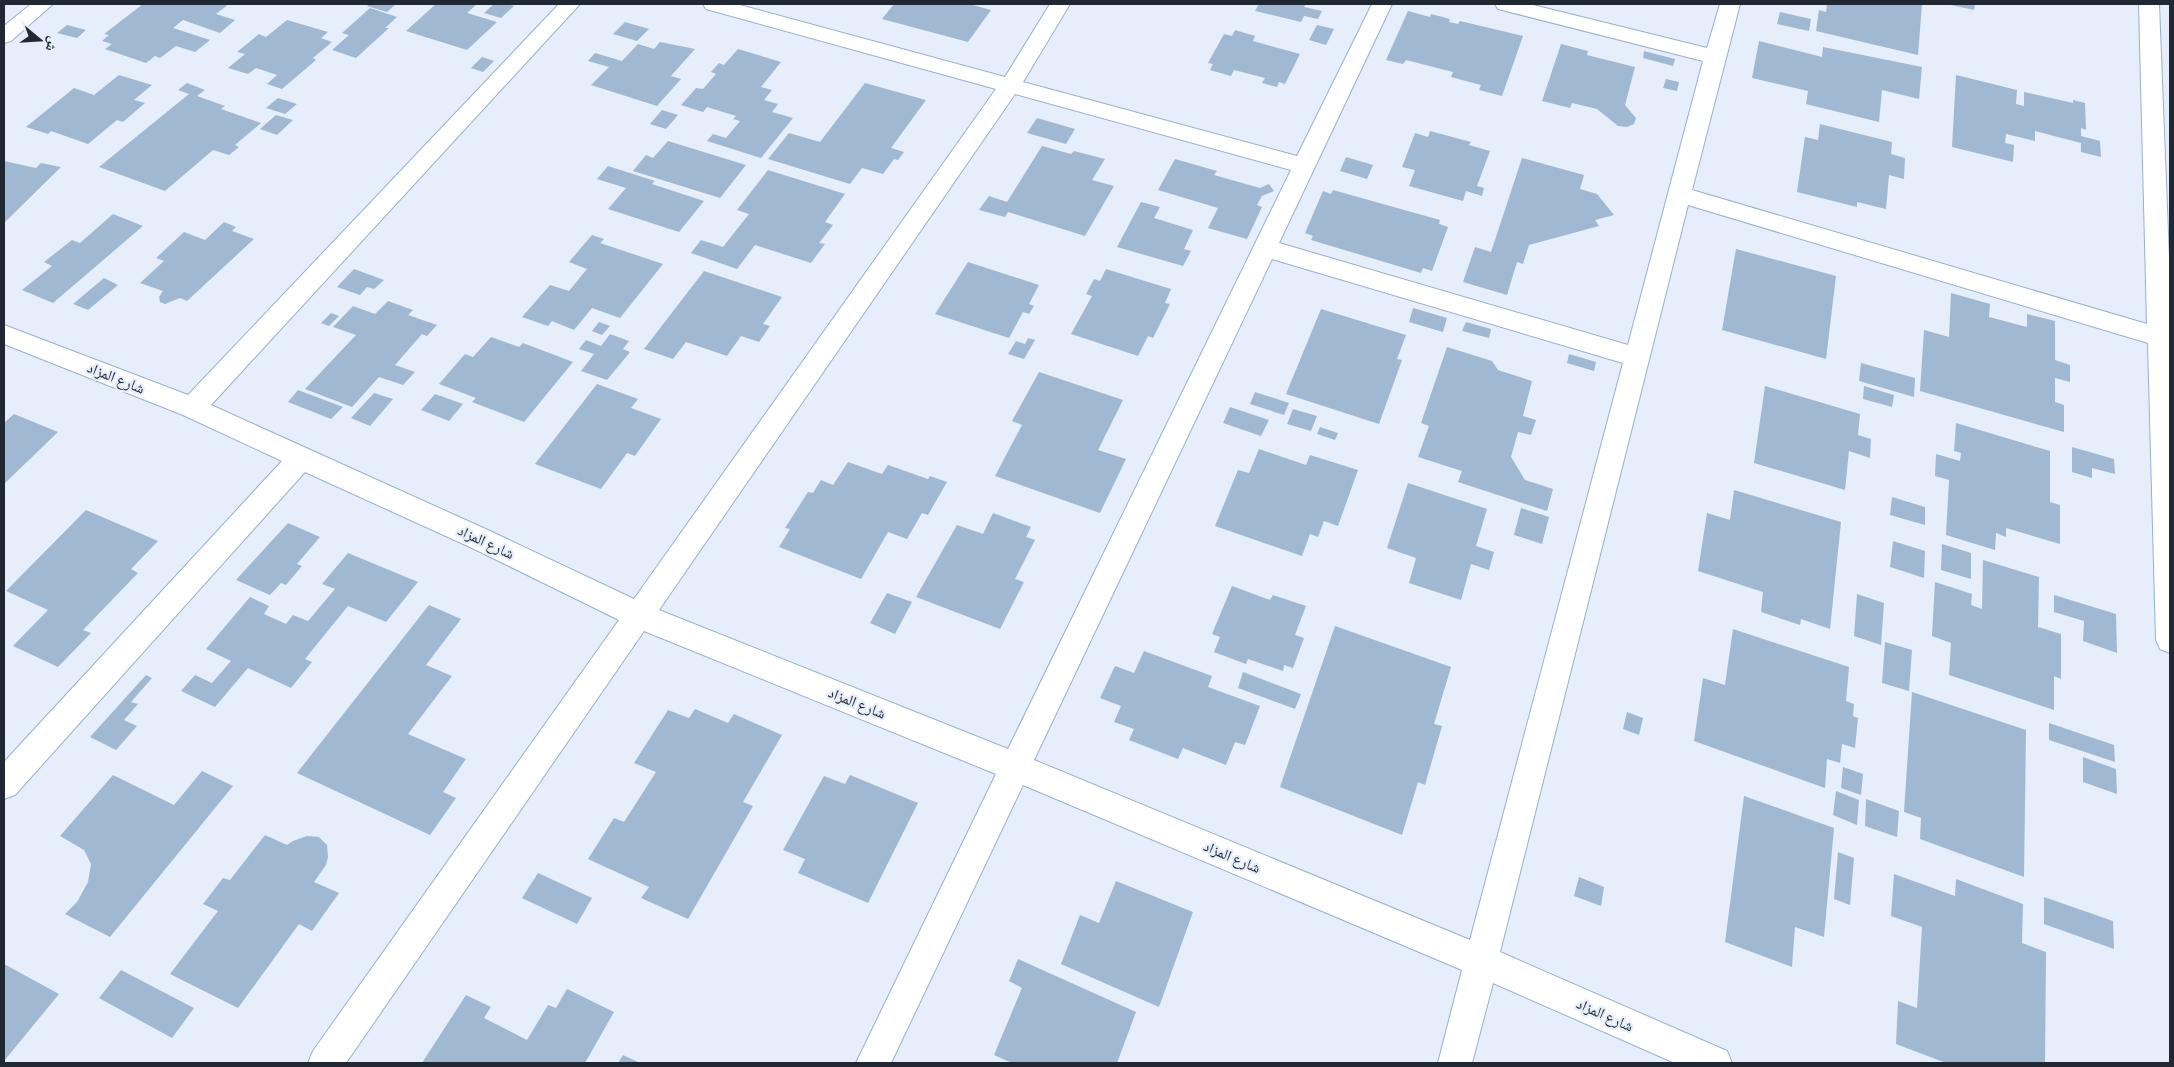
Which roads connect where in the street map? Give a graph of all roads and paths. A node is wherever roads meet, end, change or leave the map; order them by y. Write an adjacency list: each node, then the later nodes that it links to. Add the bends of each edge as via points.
1 (43, 4): 9 (street)
2 (570, 4): 19 (street)
3 (713, 4): 11 (street)
4 (1060, 4): 11 (street)
5 (1382, 4): 12 (street)
6 (1505, 4): 10 (street)
7 (1730, 4): 10 (street)
8 (2149, 4): 15 (street)
9 (4, 36)
10 (1715, 57): 13 (street)
11 (1011, 84): 12 (street); 21 (street)
12 (1304, 166): 14 (street)
13 (1679, 194): 17 (street); 18 (street)
14 (1265, 248): 18 (street); 23 (street)
15 (2164, 266): 17 (street)
16 (4, 334): 19 (street, شارع المزاد)
17 (2160, 337): 22 (street)
18 (1637, 357): 25 (street)
19 (192, 408): 20 (street, شارع المزاد)
20 (301, 458): 21 (street, شارع المزاد, via 480,538); 24 (street)
21 (638, 615): 23 (street, شارع المزاد); 26 (street)
22 (2170, 640)
23 (1015, 767): 25 (street, شارع المزاد); 27 (street)
24 (4, 784)
25 (1481, 960): 28 (street); 29 (street, شارع المزاد)
26 (325, 1063)
27 (873, 1063)
28 (1455, 1063)
29 (1715, 1063)

